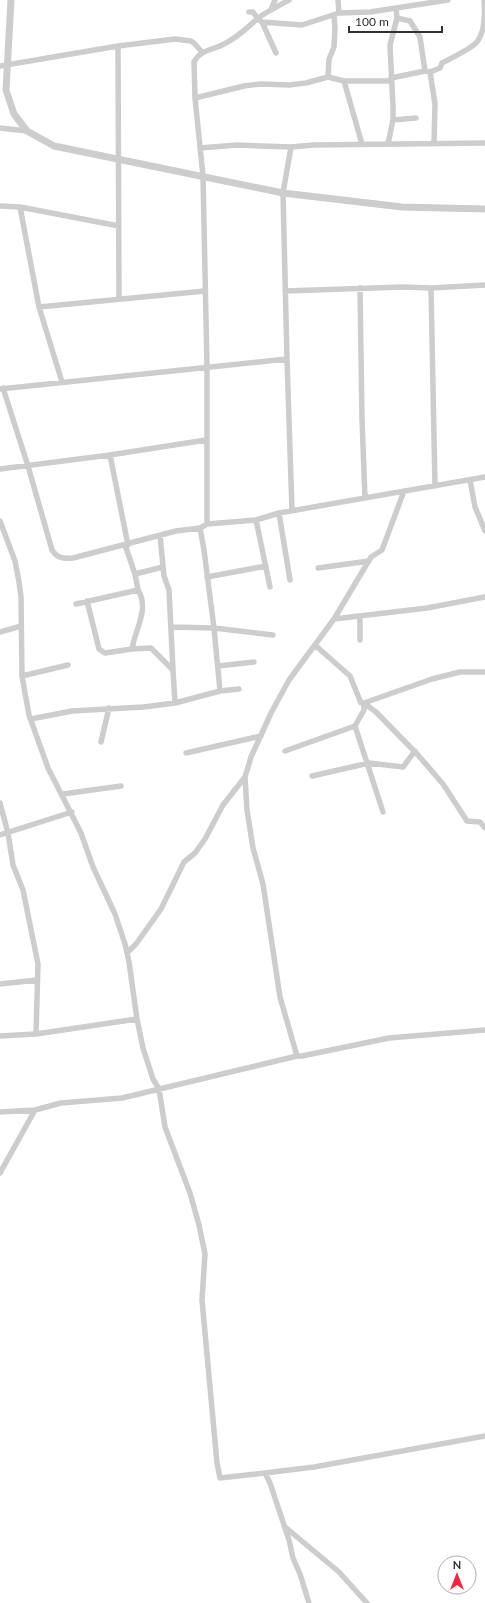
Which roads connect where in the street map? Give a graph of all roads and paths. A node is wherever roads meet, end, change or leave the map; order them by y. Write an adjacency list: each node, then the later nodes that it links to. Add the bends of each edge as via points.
1 (11, 0): 17 (street)
2 (275, 0): 8 (street)
3 (289, 0): 8 (street)
4 (338, 0): 10 (street)
5 (448, 0): 7 (street)
6 (484, 0): 13 (street)
7 (396, 8): 10 (street); 11 (street)
8 (271, 10): 12 (street)
9 (249, 12): 12 (street, via 253,12)
10 (336, 14): 12 (street, via 302,25); 19 (street, via 334,47 329,59)
11 (398, 18): 18 (street, via 410,21 420,37); 20 (street, via 390,45)
12 (260, 21): 15 (street, via 223,44); 16 (street)
13 (483, 36): 18 (street, via 477,43 442,63 440,68)
14 (118, 46): 15 (street, via 162,40 186,40 194,43); 17 (street); 33 (street)
15 (202, 52): 22 (street, via 194,62)
16 (276, 53)
17 (4, 65): 26 (street, via 6,90 14,114)
18 (427, 72): 20 (street); 27 (street, via 435,104)
19 (328, 77): 21 (street); 22 (street, via 289,85 244,86)
20 (391, 79): 21 (street); 24 (street)
21 (344, 81): 29 (street)
22 (195, 98): 32 (street)
23 (416, 118): 24 (street)
24 (393, 120): 30 (street)
25 (0, 128): 26 (street)
26 (27, 131): 33 (street, via 54,146)
27 (434, 143): 28 (street); 30 (street)
28 (485, 143)
29 (362, 144): 30 (street); 31 (street)
30 (388, 144)
31 (291, 147): 32 (street, via 237,145); 35 (street)
32 (200, 148): 34 (street)
33 (119, 159): 34 (street); 39 (street)
34 (203, 176): 35 (street); 43 (street)
35 (283, 193): 38 (street, via 402,207); 44 (street)
36 (0, 206): 37 (street)
37 (20, 207): 39 (street); 46 (street)
38 (485, 210)
39 (119, 226): 45 (street)
40 (485, 285): 42 (street)
41 (360, 288): 42 (street); 44 (street); 59 (street)
42 (431, 288): 57 (street)
43 (205, 291): 45 (street); 48 (street)
44 (285, 291): 47 (street)
45 (119, 300): 46 (street)
46 (39, 307): 49 (street)
47 (287, 359): 48 (street); 60 (street)
48 (207, 367): 49 (street); 51 (street)
49 (62, 382): 50 (street)
50 (1, 388): 53 (street)
51 (206, 440): 52 (street); 64 (street)
52 (110, 455): 53 (street); 68 (street)
53 (28, 466): 54 (street); 68 (street, via 52,550 58,557 73,558)
54 (0, 469)
55 (485, 477): 56 (street)
56 (470, 480): 57 (street); 66 (street, via 475,506)
57 (435, 486): 58 (street)
58 (404, 491): 59 (street); 69 (street, via 382,550)
59 (365, 498): 60 (street)
60 (292, 511): 61 (street)
61 (279, 513): 62 (street); 75 (street)
62 (256, 520): 64 (street); 70 (street)
63 (0, 521): 83 (street, via 20,582)
64 (207, 524): 65 (street)
65 (200, 528): 67 (street); 74 (street)
66 (485, 531)
67 (160, 536): 68 (street); 71 (street)
68 (127, 545): 73 (street)
69 (369, 561): 72 (street); 82 (street)
70 (266, 566): 74 (street); 76 (street)
71 (163, 567): 73 (street); 84 (street, via 169,590)
72 (318, 568)
73 (135, 574): 77 (street)
74 (207, 577): 85 (street)
75 (290, 580)
76 (270, 587)
77 (138, 590): 79 (street); 90 (street, via 143,598 141,620)
78 (485, 597): 81 (street, via 427,608)
79 (87, 601): 80 (street); 90 (street, via 99,649 105,654)
80 (76, 604)
81 (360, 616): 82 (street); 88 (street)
82 (334, 619): 89 (street)
83 (21, 626): 86 (street); 96 (street)
84 (171, 627): 85 (street); 94 (street)
85 (214, 628): 87 (street); 93 (street)
86 (0, 632)
87 (273, 635)
88 (360, 640)
89 (316, 646): 100 (street, via 350,676 361,703); 104 (street, via 290,680)
90 (132, 649): 94 (street, via 151,648)
91 (254, 662): 93 (street)
92 (68, 664): 96 (street)
93 (218, 666): 98 (street)
94 (173, 670): 99 (street)
95 (485, 672): 100 (street, via 460,672 432,679)
96 (22, 676): 102 (street)
97 (239, 689): 98 (street)
98 (220, 691): 99 (street)
99 (175, 703): 101 (street)
100 (364, 703): 103 (street, via 364,710); 107 (street)
101 (110, 708): 102 (street, via 72,711); 105 (street)
102 (31, 719): 113 (street, via 48,768)
103 (355, 726): 106 (street); 109 (street)
104 (261, 736): 108 (street); 111 (street)
105 (101, 742)
106 (285, 751)
107 (415, 752): 109 (street, via 403,767); 117 (street, via 443,784 467,821 480,822)
108 (186, 753)
109 (367, 763): 110 (street); 116 (street)
110 (312, 776)
111 (245, 777): 120 (street, via 223,805 195,853 184,862 161,909); 127 (street, via 253,848 263,884 280,997)
112 (121, 786): 113 (street)
113 (63, 794): 115 (street)
114 (0, 803): 118 (street)
115 (72, 812): 118 (street); 120 (street, via 93,867 115,914)
116 (383, 812)
117 (485, 828)
118 (8, 833): 119 (street); 121 (street, via 13,865 23,890 29,916 38,964)
119 (0, 835)
120 (128, 953): 123 (street)
121 (37, 980): 122 (street); 125 (street)
122 (0, 984)
123 (137, 1019): 125 (street); 128 (street, via 148,1065)
124 (485, 1030): 127 (street, via 389,1038)
125 (36, 1034): 126 (street)
126 (0, 1036)
127 (296, 1056): 128 (street)
128 (159, 1089): 129 (street, via 122,1098 60,1103); 133 (street, via 166,1127 190,1193 205,1254 202,1300 220,1478)
129 (35, 1110): 130 (street); 131 (street)
130 (0, 1112)
131 (0, 1174)
132 (485, 1436): 133 (street, via 314,1467)
133 (265, 1473): 134 (street)
134 (285, 1526): 135 (street); 136 (street, via 338,1572)
135 (309, 1603)
136 (367, 1603)

